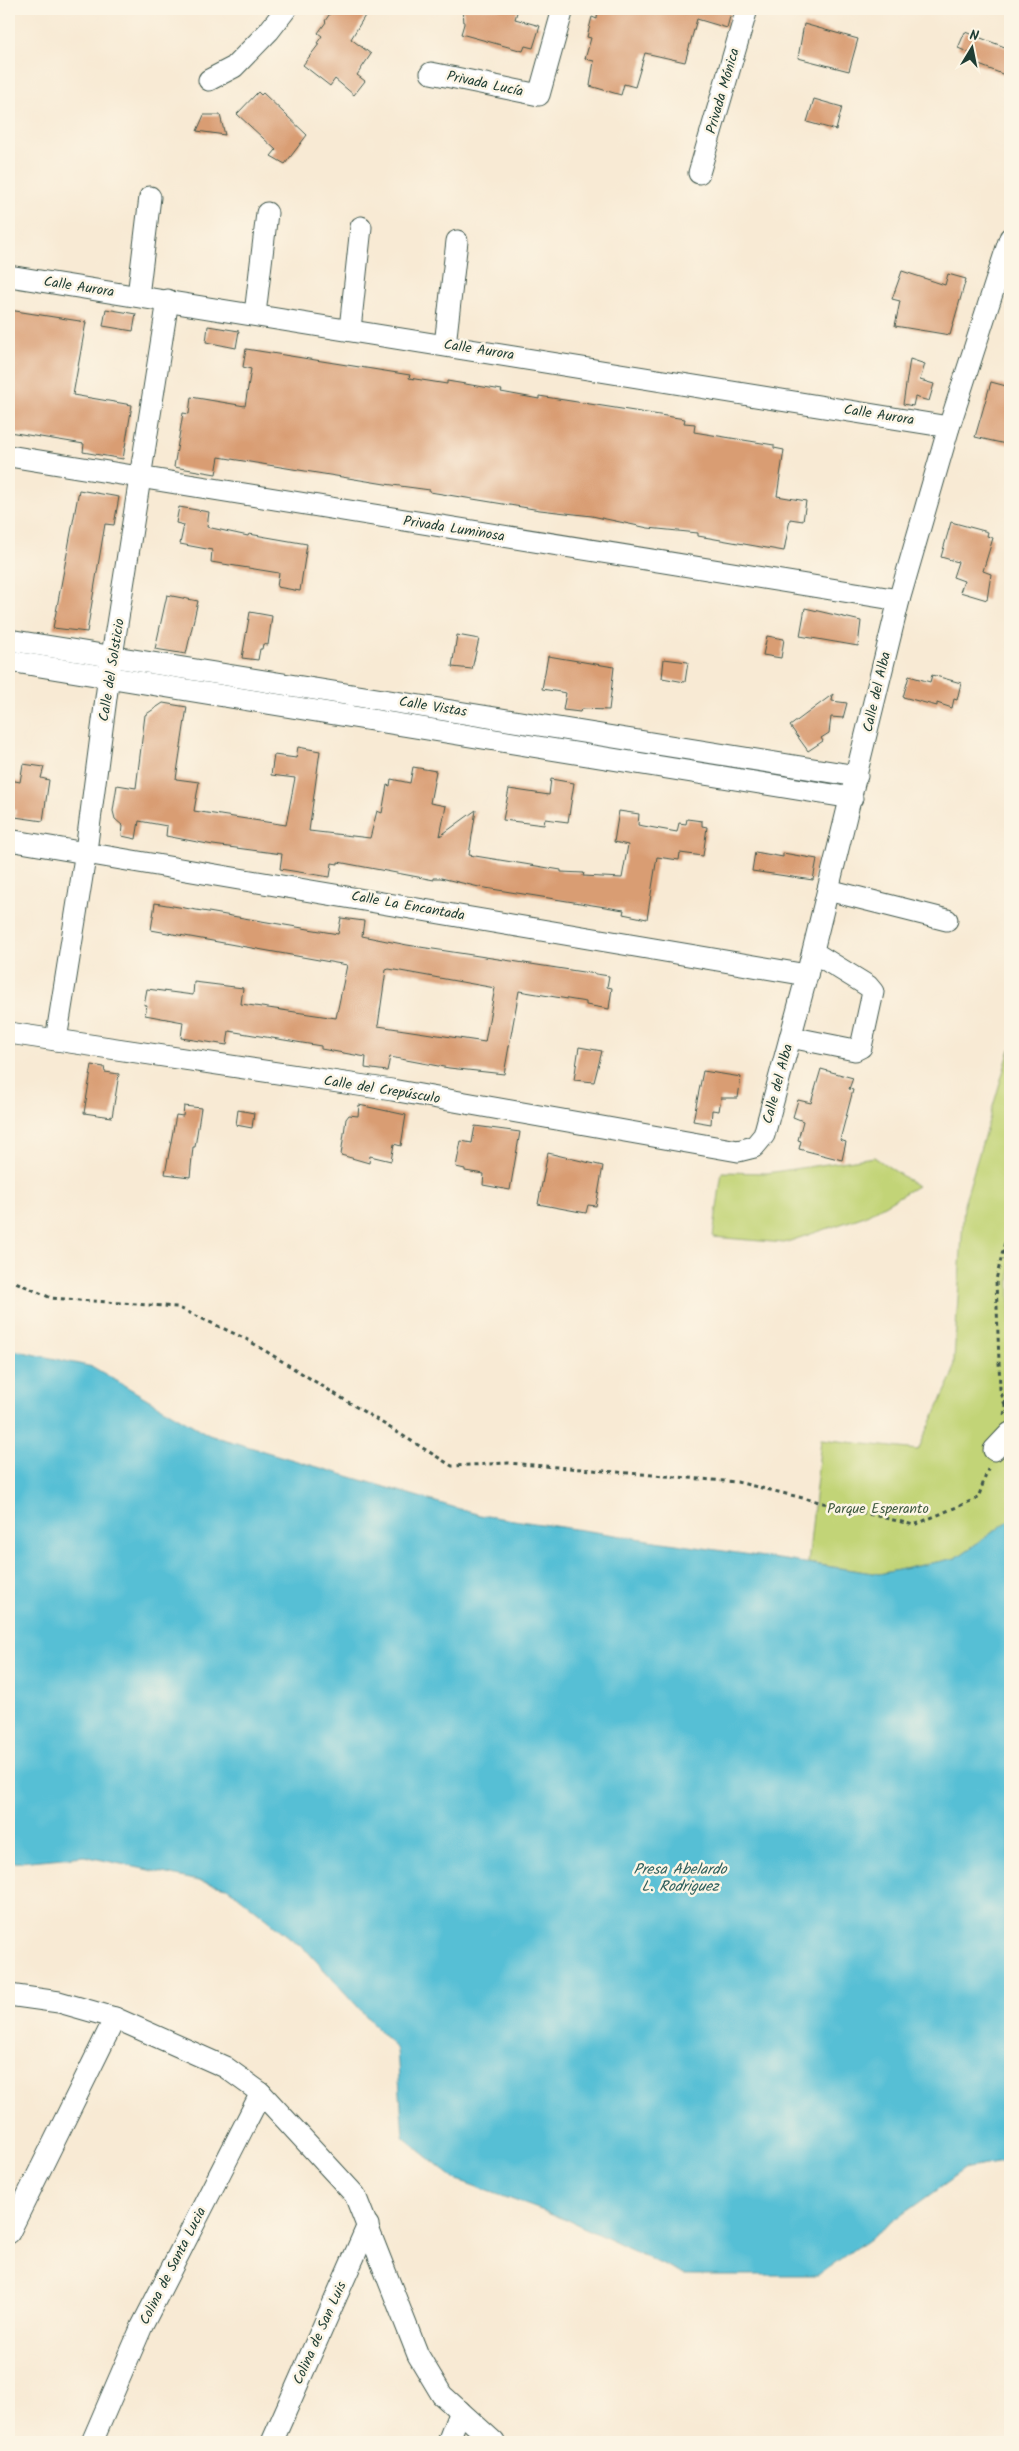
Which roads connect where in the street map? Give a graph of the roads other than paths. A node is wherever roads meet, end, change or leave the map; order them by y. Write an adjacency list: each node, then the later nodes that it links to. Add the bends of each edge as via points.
1 (286, 9): 5 (street, via 234,67)
2 (563, 9): 4 (street, Privada Lucía, via 539,95)
3 (747, 9): 6 (street, Privada Mónica)
4 (431, 73)
5 (209, 80)
6 (699, 173)
7 (150, 197): 13 (street)
8 (267, 213): 15 (street)
9 (361, 228): 16 (street)
10 (1010, 238): 18 (street, Calle del Alba)
11 (457, 241): 17 (street)
12 (9, 276): 13 (street, Calle Aurora)
13 (138, 296): 14 (street, Calle Aurora)
14 (168, 300): 15 (street, Calle Aurora); 20 (street, Calle del Solsticio)
15 (255, 314): 16 (street, Calle Aurora)
16 (350, 330): 17 (street, Calle Aurora)
17 (445, 345): 18 (street, Calle Aurora)
18 (949, 427): 21 (street, Calle del Alba)
19 (9, 456): 20 (street, Privada Luminosa)
20 (142, 479): 21 (street, Privada Luminosa); 24 (street, Calle del Solsticio)
21 (900, 600): 28 (street, Calle del Alba)
22 (9, 640): 24 (street, Calle Vistas)
23 (9, 660): 24 (street, Calle Vistas)
24 (112, 666): 25 (street, Calle Vistas); 31 (street, Calle del Solsticio)
25 (366, 707): 26 (street, Calle Vistas); 27 (street, Calle Vistas)
26 (600, 734): 27 (street); 28 (street, Calle Vistas)
27 (598, 756): 29 (street, Calle Vistas)
28 (858, 776): 29 (street, Calle del Alba)
29 (852, 798): 32 (street, Calle del Alba)
30 (9, 840): 31 (street, Calle La Encantada)
31 (86, 851): 35 (street, Calle La Encantada); 38 (street, Calle del Solsticio)
32 (828, 890): 33 (street); 34 (street, Calle del Alba)
33 (947, 920)
34 (813, 952): 35 (street, Calle del Alba); 37 (street, via 873,992 861,1047 855,1050)
35 (807, 974): 37 (street, Calle del Alba)
36 (9, 1033): 38 (street, Calle del Crepúsculo)
37 (790, 1037): 39 (street, Calle del Alba, via 764,1135)
38 (56, 1040): 39 (street, Calle del Crepúsculo, via 392,1090 738,1151)
39 (754, 1146)
40 (1010, 1433): 41 (street)
41 (994, 1450)
42 (9, 1995): 43 (street, via 59,2002)
43 (115, 2018): 44 (street, via 225,2067); 46 (street)
44 (261, 2093): 45 (street, via 355,2195); 48 (street, Colina de Santa Lucia, via 142,2326)
45 (368, 2225): 47 (street, via 418,2355 442,2395); 49 (street, Colina de San Luis)
46 (9, 2233)
47 (460, 2411): 50 (street); 51 (street)
48 (92, 2442)
49 (272, 2442)
50 (448, 2442)
51 (494, 2442)

